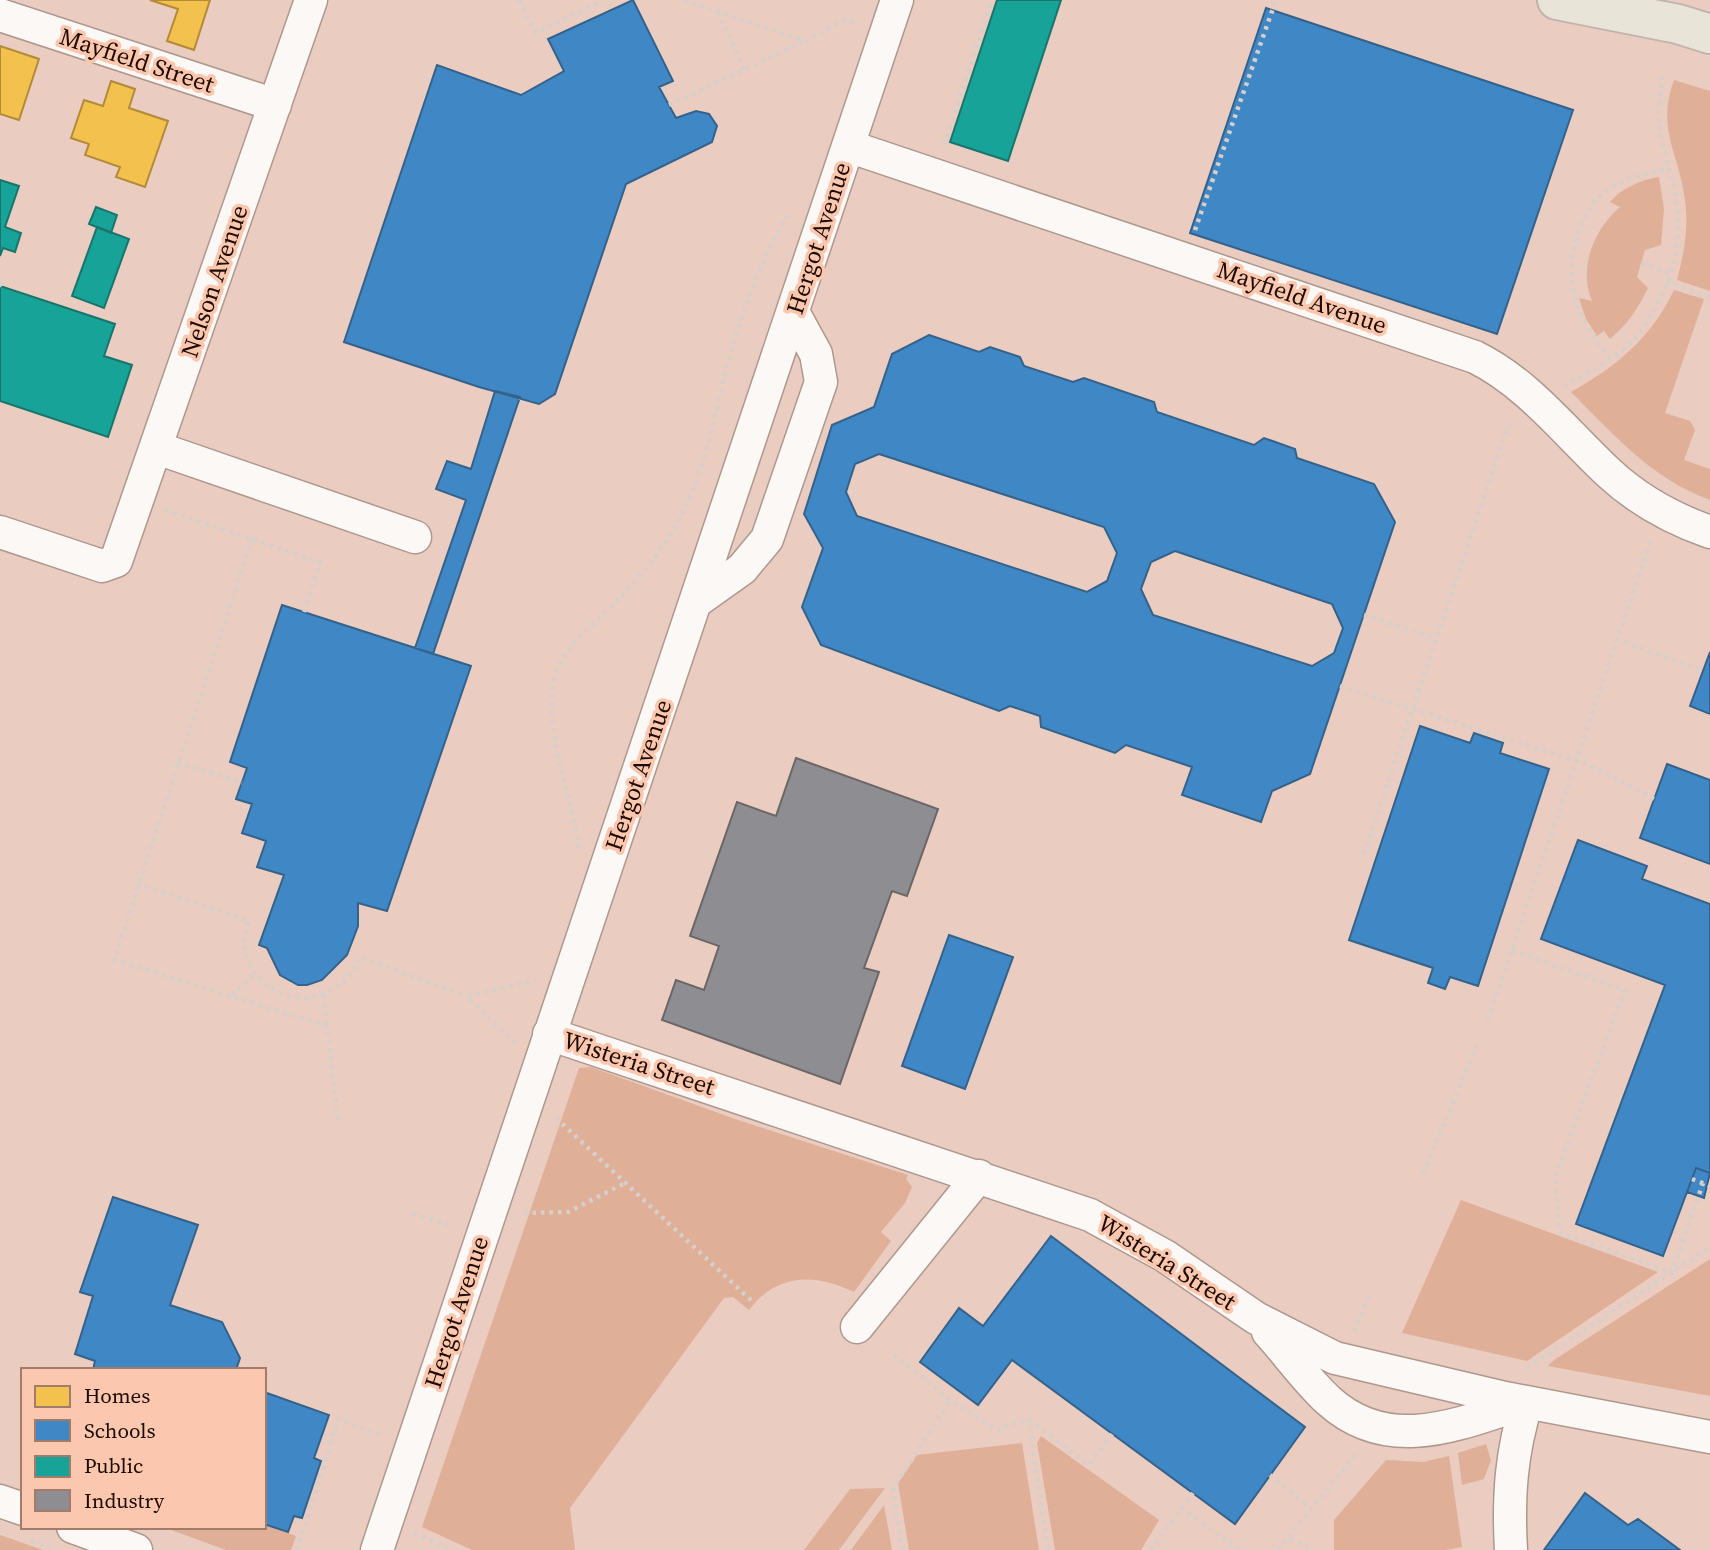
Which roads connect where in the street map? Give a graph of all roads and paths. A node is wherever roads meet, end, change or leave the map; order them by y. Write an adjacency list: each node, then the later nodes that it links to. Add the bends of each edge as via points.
1 (311, 0): 16 (street, Nelson Avenue)
2 (519, 0): 3 (path, via 536,33)
3 (603, 0)
4 (684, 0): 9 (path)
5 (897, 0): 19 (street, Hergot Avenue)
6 (992, 0): 18 (path)
7 (1276, 0): 22 (path)
8 (1557, 0): 11 (main road)
9 (717, 11): 13 (path); 14 (path)
10 (0, 15): 16 (street, Mayfield Street)
11 (1710, 34)
12 (853, 35): 13 (path, via 858,23 846,19)
13 (806, 41): 14 (path)
14 (745, 70): 17 (path)
15 (1663, 73): 20 (path, via 1659,125)
16 (275, 105): 31 (street, Nelson Avenue)
17 (668, 105)
18 (944, 145)
19 (848, 146): 27 (street, Hergot Avenue); 34 (street, Mayfield Avenue, via 1475,357 1514,381 1635,494)
20 (1669, 169): 24 (path, via 1678,221); 28 (path, via 1608,189 1591,205 1579,233 1571,261 1571,290 1584,323)
21 (797, 200): 50 (path, via 765,253 684,510 665,543 558,666 552,688 554,736 576,824)
22 (1192, 240)
23 (1641, 263): 24 (path)
24 (1669, 273): 25 (path)
25 (1667, 282): 26 (path); 28 (path, via 1649,318)
26 (1710, 297)
27 (793, 312): 38 (street, Hergot Avenue); 38 (street, via 816,354 821,382 767,539 742,569)
28 (1610, 359): 29 (path)
29 (1556, 390)
30 (1521, 415): 41 (path, via 1507,428)
31 (157, 448): 33 (street, Nelson Avenue, via 116,561 102,566); 36 (street)
32 (164, 509): 37 (path)
33 (0, 532)
34 (1710, 532)
35 (1653, 533): 42 (path)
36 (415, 537)
37 (252, 539): 39 (path, via 320,562); 47 (path)
38 (697, 601): 61 (street, Hergot Avenue)
39 (304, 612)
40 (1364, 615): 41 (path)
41 (1437, 639): 45 (path)
42 (1616, 639): 43 (path); 46 (path)
43 (1703, 671)
44 (1340, 685): 45 (path)
45 (1413, 709): 46 (path); 51 (path)
46 (1574, 761): 49 (path); 53 (path)
47 (177, 762): 48 (path); 52 (path)
48 (242, 783)
49 (1654, 799)
50 (578, 852)
51 (1364, 853)
52 (137, 884): 54 (path, via 249,921 244,939); 58 (path, via 114,960)
53 (1512, 951): 59 (path); 76 (path, via 1625,990 1555,1177 1560,1233)
54 (256, 972): 56 (path, via 270,987 291,998); 58 (path)
55 (542, 978): 57 (path)
56 (324, 995): 57 (path, via 346,978 360,957); 60 (path)
57 (467, 996): 63 (path)
58 (232, 997): 60 (path)
59 (1488, 1020)
60 (327, 1026): 65 (path)
61 (550, 1034): 67 (street, Wisteria Street); 102 (street, Hergot Avenue)
62 (1477, 1045): 66 (path)
63 (519, 1046)
64 (556, 1117): 69 (path)
65 (338, 1121)
66 (1423, 1174)
67 (979, 1176): 79 (street, Wisteria Street, via 1090,1215 1165,1256); 80 (street)
68 (1692, 1179): 70 (path)
69 (625, 1183): 73 (path, via 568,1212); 78 (path)
70 (1703, 1183): 71 (path); 76 (path)
71 (1710, 1186)
72 (413, 1213): 74 (path)
73 (523, 1213)
74 (458, 1228)
75 (1710, 1247): 76 (path)
76 (1672, 1273): 83 (path)
77 (1370, 1295): 81 (path)
78 (754, 1303)
79 (1256, 1318): 85 (street, Wisteria Street, via 1335,1358); 85 (street, via 1329,1401 1364,1422 1430,1432)
80 (857, 1327)
81 (1353, 1332)
82 (894, 1355): 84 (path)
83 (1525, 1369)
84 (951, 1401): 86 (path, via 996,1430); 104 (path, via 893,1488)
85 (1527, 1402): 88 (street, Wisteria Street); 110 (street, via 1514,1444 1508,1493)
86 (1029, 1419): 87 (path, via 1089,1465); 105 (path)
87 (1112, 1434)
88 (1710, 1437)
89 (390, 1438): 101 (path, via 338,1419)
90 (1364, 1444): 96 (path)
91 (1270, 1475): 96 (path)
92 (1193, 1493): 95 (path)
93 (0, 1500): 94 (street)
94 (21, 1508)
95 (1181, 1508): 106 (path); 107 (path)
96 (1311, 1510): 99 (path)
97 (78, 1529): 100 (street)
98 (414, 1533): 103 (path)
99 (1290, 1539): 108 (path); 109 (path)
100 (136, 1550)
101 (297, 1550)
102 (377, 1550)
103 (451, 1550)
104 (902, 1550)
105 (1048, 1550)
106 (1151, 1550)
107 (1240, 1550)
108 (1278, 1550)
109 (1312, 1550)
110 (1511, 1550)

